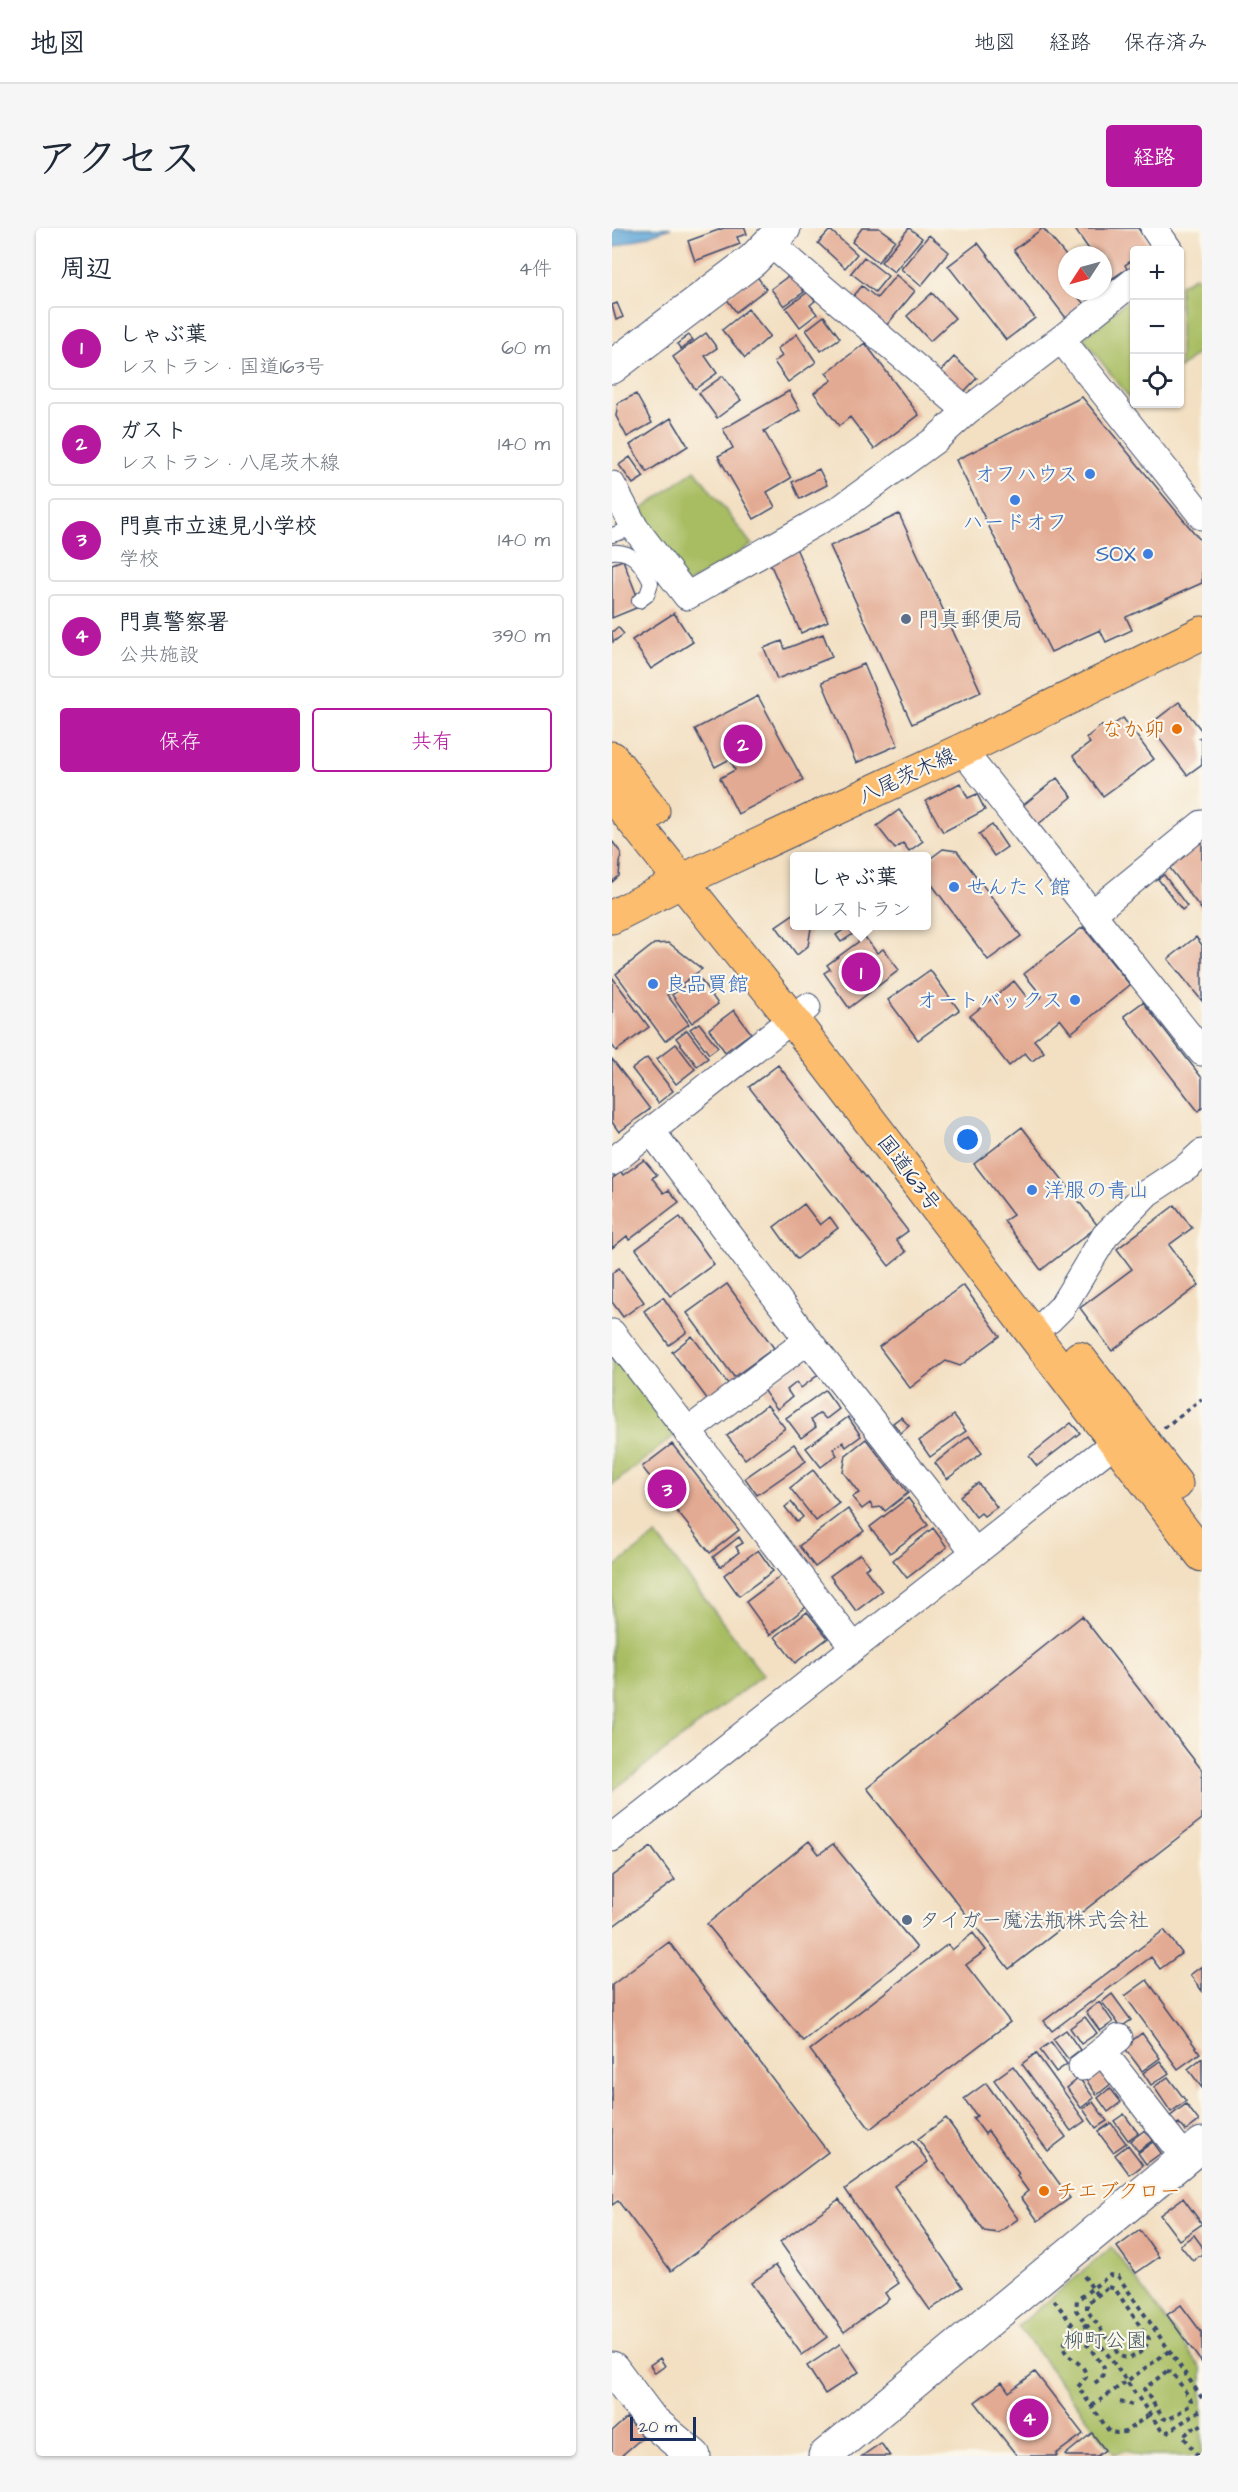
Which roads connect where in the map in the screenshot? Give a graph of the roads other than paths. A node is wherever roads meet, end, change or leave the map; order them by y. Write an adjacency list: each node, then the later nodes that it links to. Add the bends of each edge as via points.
1 (1154, 228): 3 (street)
2 (777, 235): 6 (street, via 753,260); 7 (street)
3 (1166, 246)
4 (1130, 284): 5 (street)
5 (1061, 339): 7 (street); 9 (street)
6 (612, 367)
7 (967, 411): 10 (street, via 935,440 843,507 687,596)
8 (612, 485): 10 (street)
9 (1202, 516)
10 (624, 532)
11 (612, 552): 12 (lane, via 624,551 643,568 651,583 647,595)
12 (639, 601)
13 (1202, 633): 14 (main road, 八尾茨木線)
14 (962, 750): 18 (main road, 八尾茨木線); 19 (street)
15 (612, 758): 18 (main road, 国道163号)
16 (612, 794): 18 (main road, 国道163号)
17 (1202, 824): 19 (street)
18 (691, 877): 20 (main road, 八尾茨木線); 21 (main road, 国道163号)
19 (1093, 913): 22 (street)
20 (612, 917)
21 (799, 1013): 23 (street); 26 (main road, 国道163号); 30 (main road, 国道163号)
22 (1202, 1052)
23 (652, 1132): 25 (street); 28 (street)
24 (1202, 1153): 26 (street, via 1147,1193 1106,1236 1062,1308)
25 (612, 1162)
26 (1049, 1320): 30 (main road, 国道163号)
27 (612, 1334): 29 (street)
28 (808, 1340): 29 (street); 32 (street)
29 (687, 1432): 34 (street)
30 (1135, 1434): 31 (main road, 国道163号); 32 (street); 33 (main road, 国道163号)
31 (1202, 1518)
32 (974, 1551): 34 (street)
33 (1202, 1555)
34 (853, 1646): 35 (street)
35 (612, 1838)
36 (1101, 2052): 37 (street)
37 (1193, 2151): 40 (street)
38 (615, 2379): 39 (street, via 651,2420)
39 (694, 2456)
40 (825, 2456)

